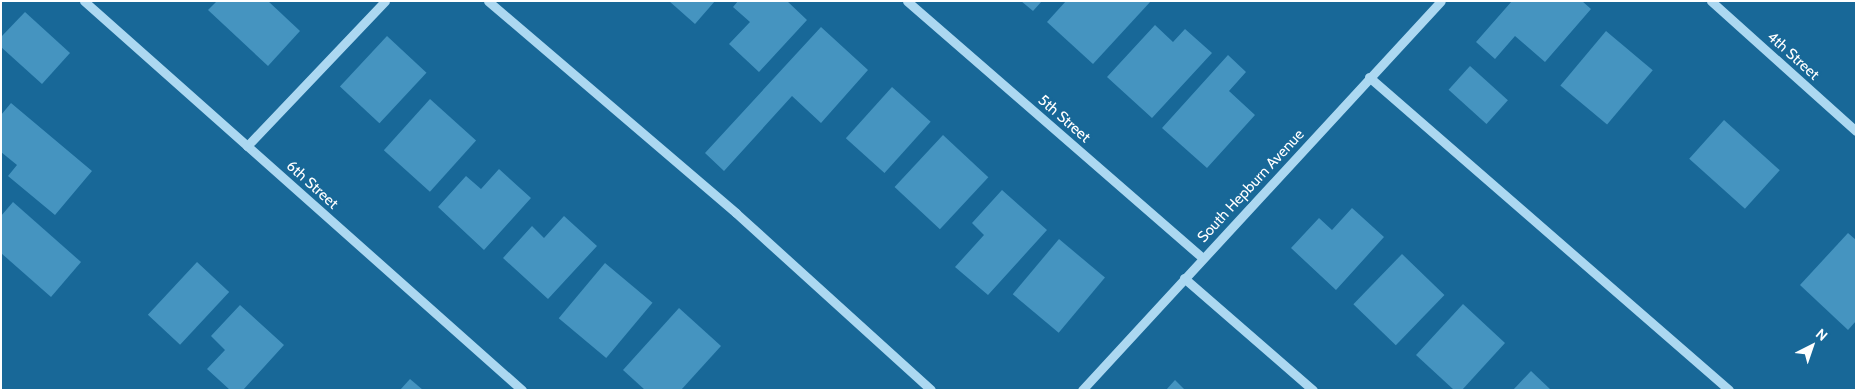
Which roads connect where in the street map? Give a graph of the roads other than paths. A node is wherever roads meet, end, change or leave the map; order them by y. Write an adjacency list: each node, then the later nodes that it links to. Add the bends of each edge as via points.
1 (84, 1): 9 (street, 6th Street)
2 (385, 1): 9 (street)
3 (488, 1): 13 (street, via 736,213)
4 (907, 1): 10 (street, 5th Street)
5 (1442, 1): 7 (street, South Hepburn Avenue)
6 (1712, 1): 8 (street, 4th Street)
7 (1369, 77): 10 (street, South Hepburn Avenue); 16 (street)
8 (1856, 131)
9 (247, 146): 12 (street, 6th Street)
10 (1203, 258): 11 (street, South Hepburn Avenue)
11 (1184, 278): 14 (street, South Hepburn Avenue); 15 (street)
12 (522, 390)
13 (931, 390)
14 (1082, 390)
15 (1313, 390)
16 (1729, 390)

